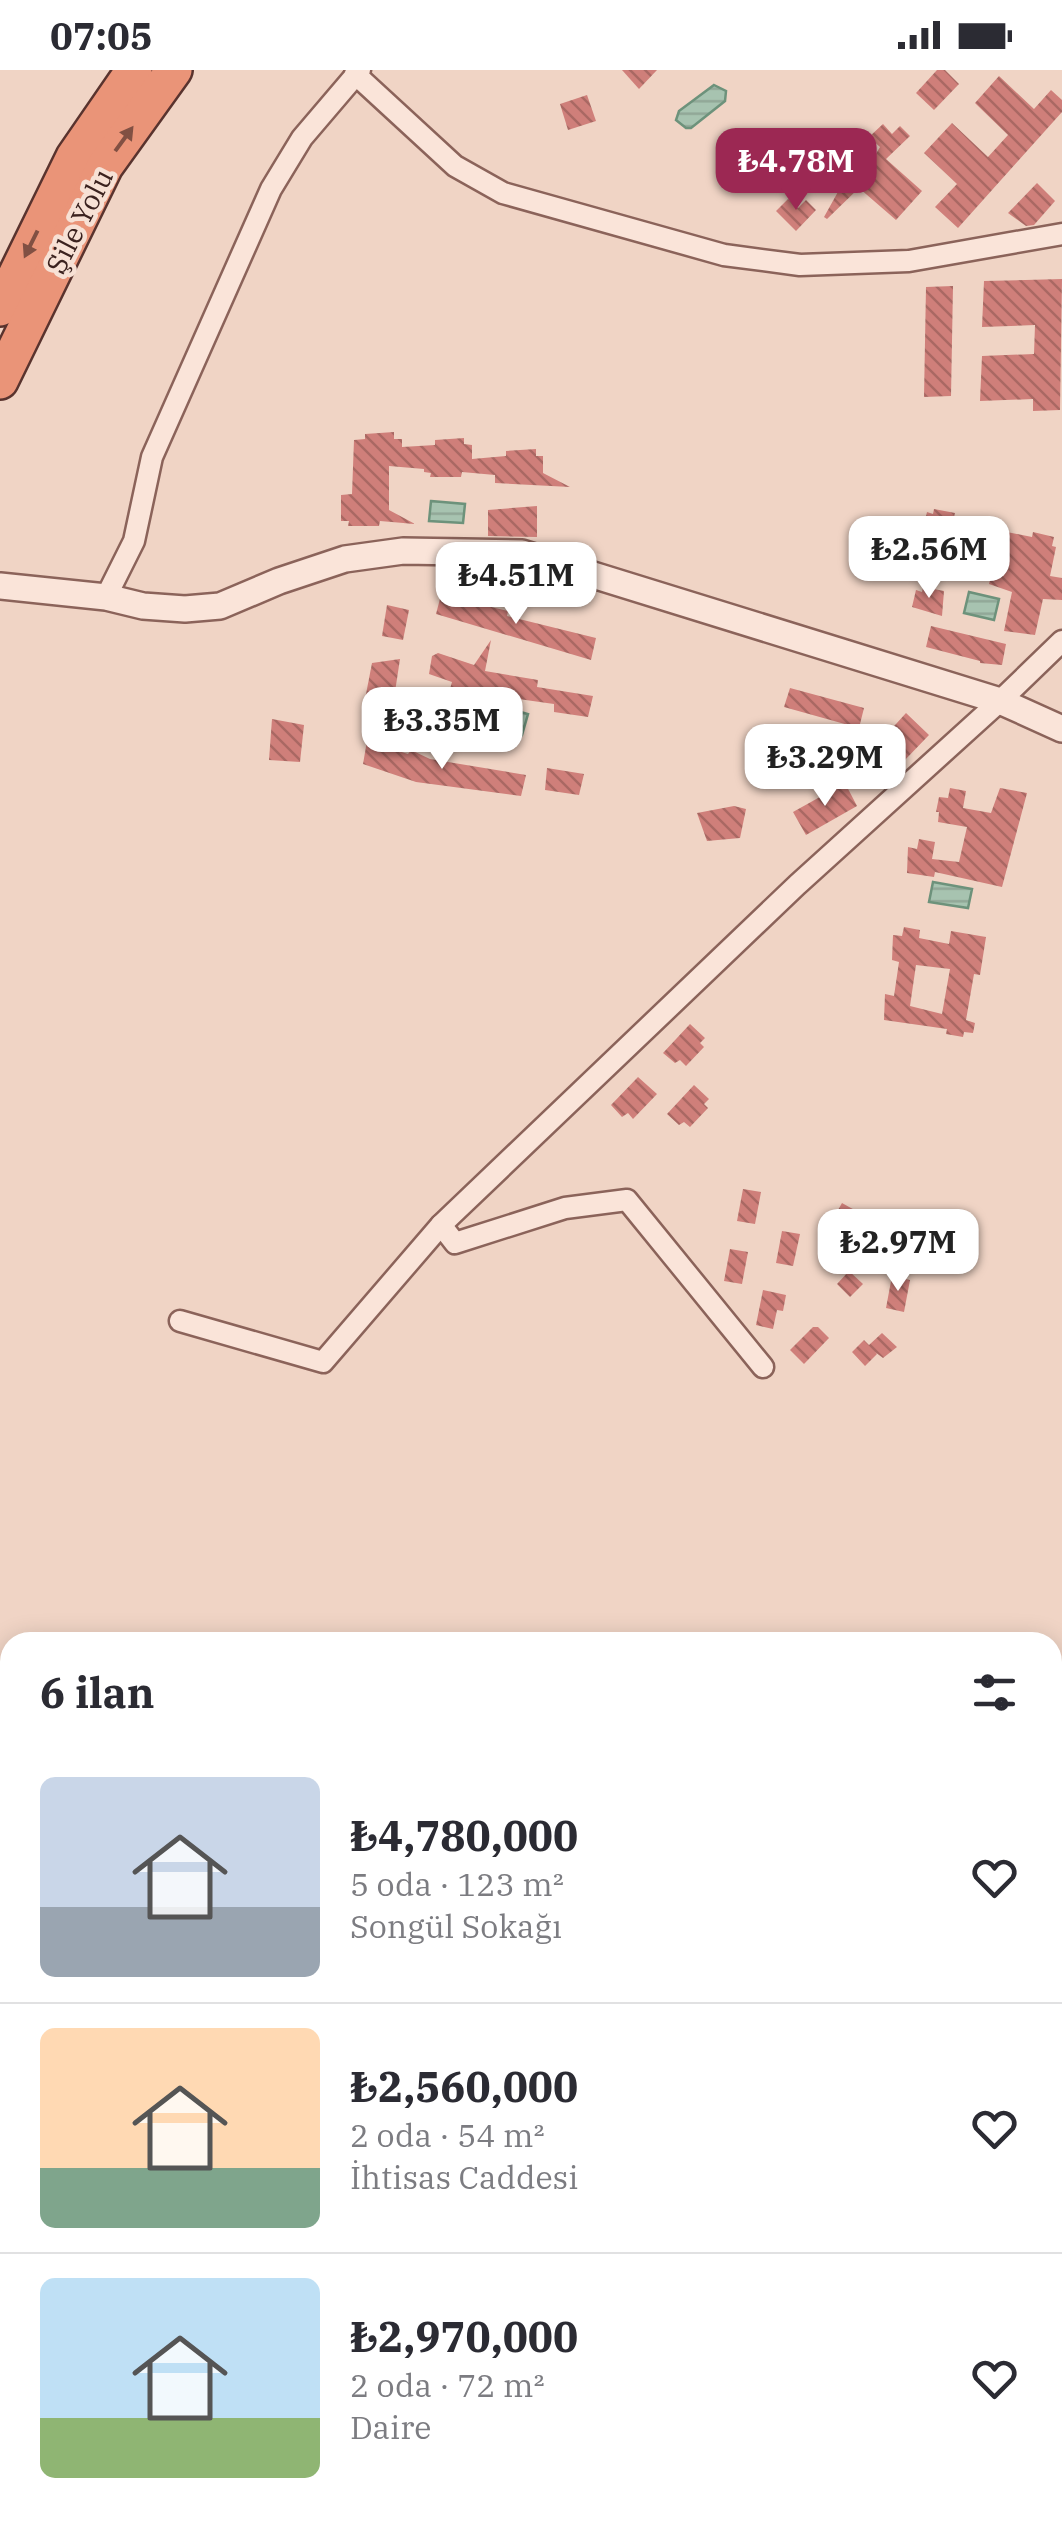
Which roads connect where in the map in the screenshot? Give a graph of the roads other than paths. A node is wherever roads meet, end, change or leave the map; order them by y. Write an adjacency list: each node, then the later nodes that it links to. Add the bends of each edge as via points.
1 (134, 70): 5 (highway, Şile Yolu, one-way to 5, via 74,157)
2 (174, 70): 6 (highway, Şile Yolu, one-way to 2, via 105,166)
3 (357, 72): 4 (street, via 455,166 503,193 724,256 800,266 908,261); 8 (street, via 302,138 264,205 152,457 134,541)
4 (1062, 234)
5 (0, 308)
6 (0, 381)
7 (0, 586): 8 (street)
8 (106, 597): 10 (street, via 143,606 220,606 345,559 403,551 522,553)
9 (1062, 641): 10 (street)
10 (1000, 701): 11 (street); 12 (street)
11 (1062, 729)
12 (441, 1225): 13 (street, via 323,1362); 14 (street, via 455,1243 565,1208 627,1200)
13 (180, 1321)
14 (763, 1367)

